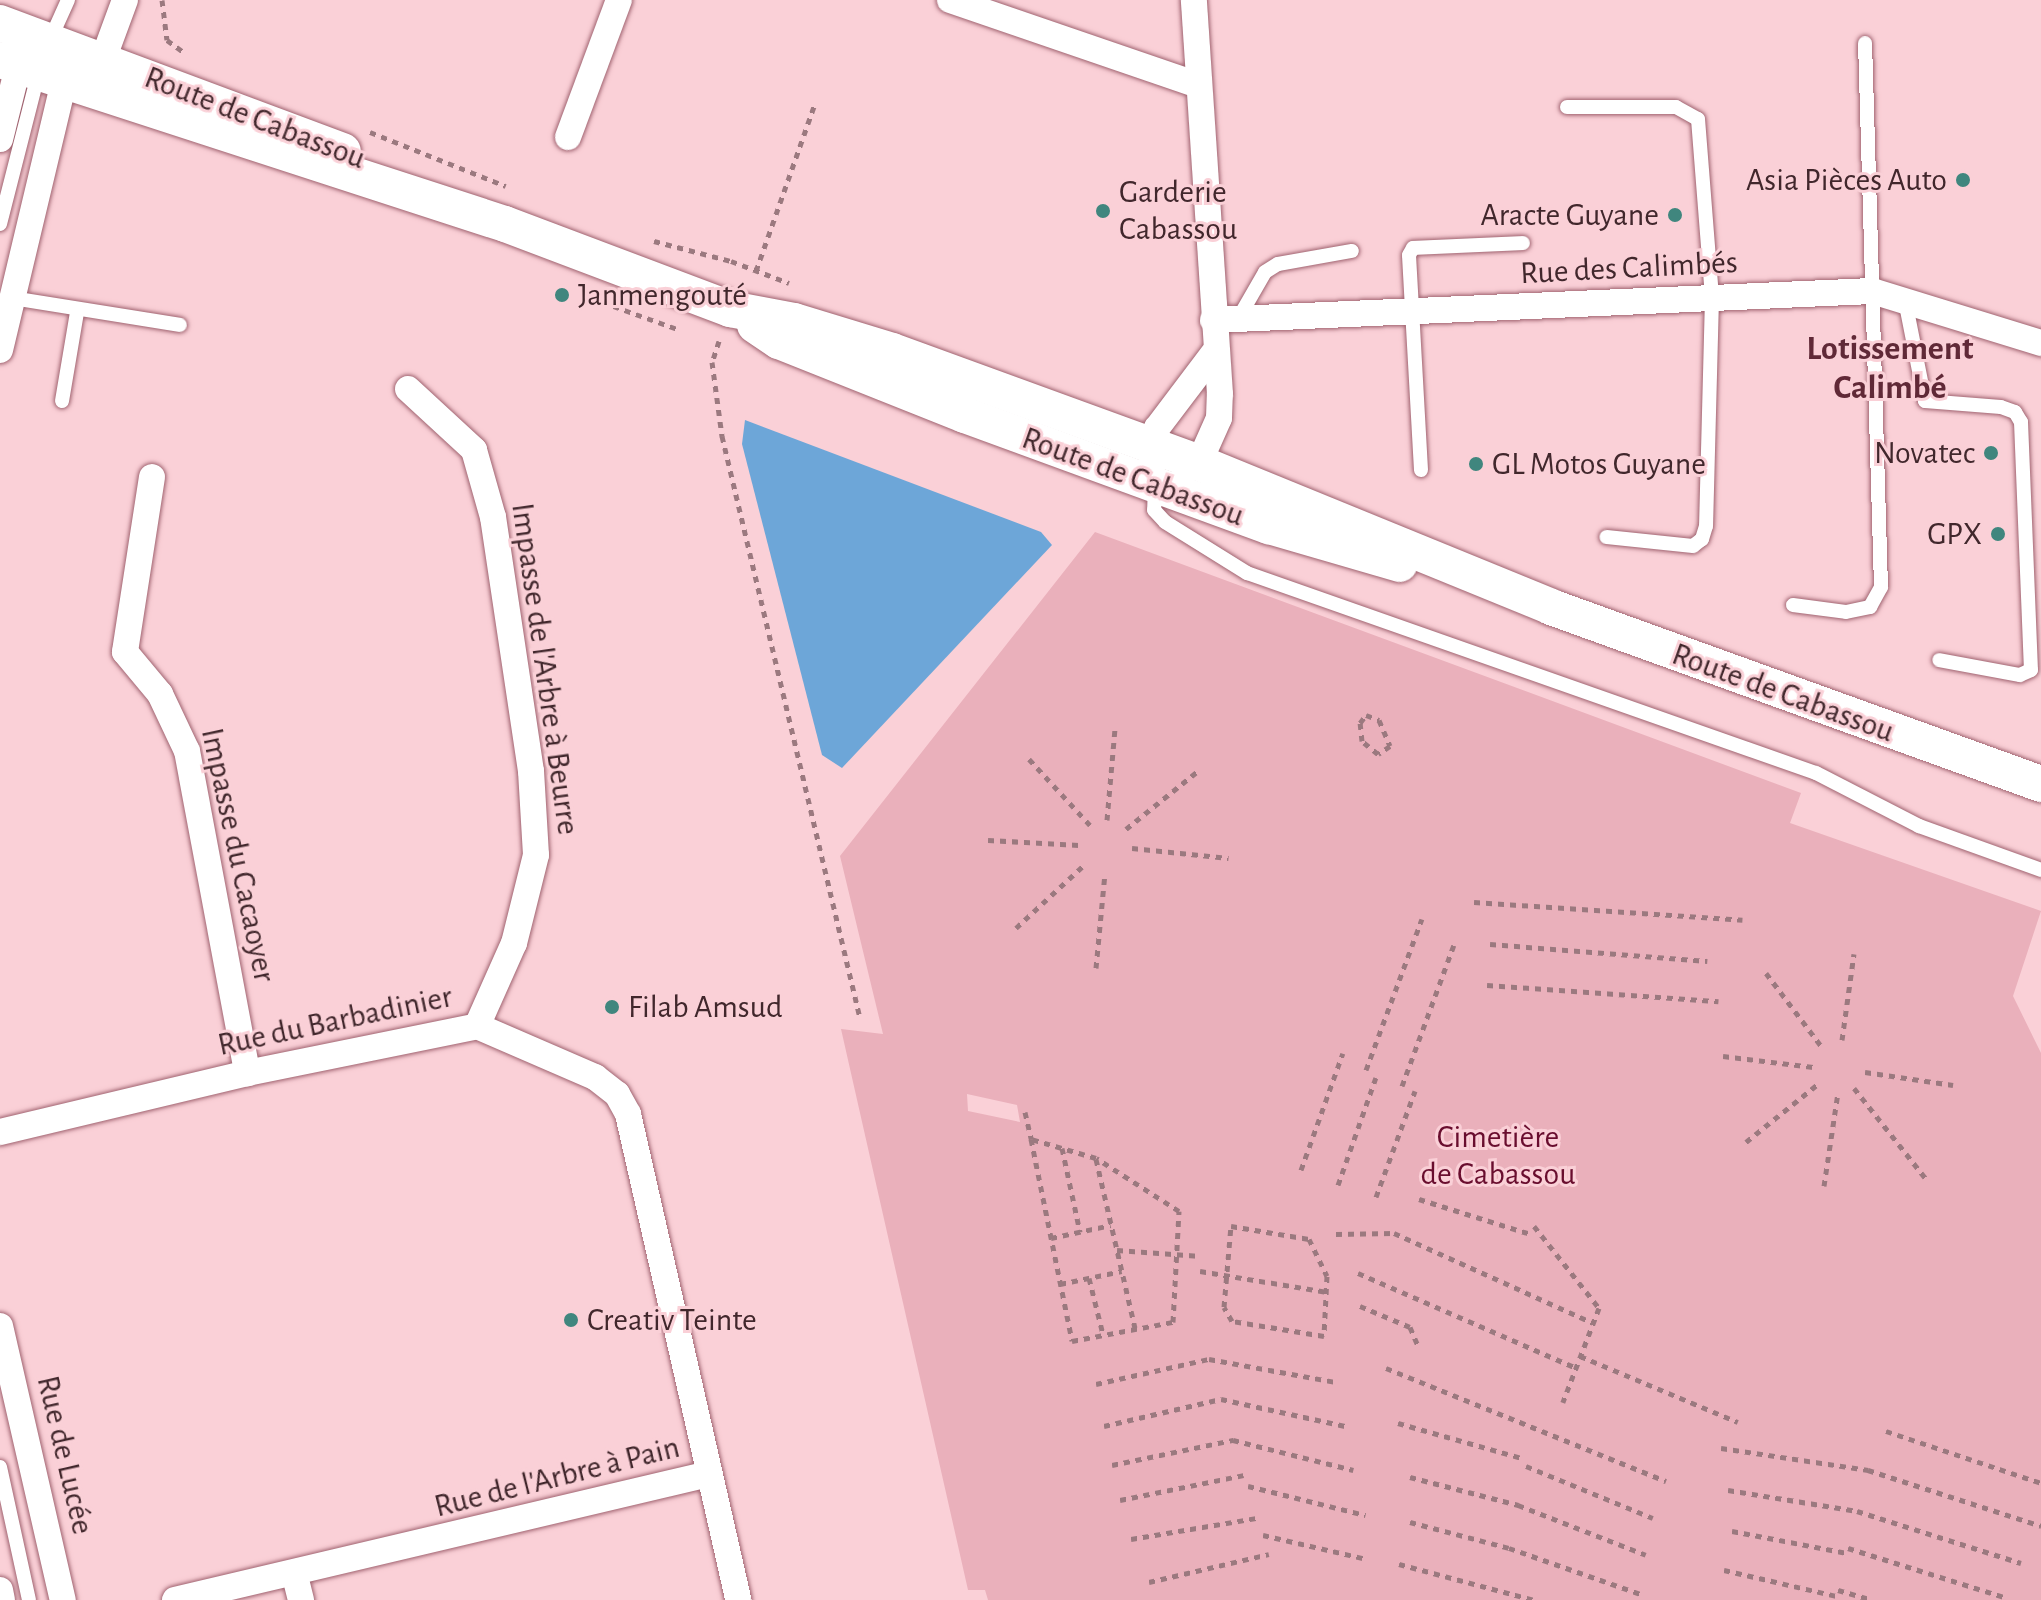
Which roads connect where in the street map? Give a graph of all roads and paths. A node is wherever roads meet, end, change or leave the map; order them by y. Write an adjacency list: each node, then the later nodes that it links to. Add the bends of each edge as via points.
1 (68, 0): 10 (lane)
2 (125, 0): 10 (street)
3 (162, 0): 9 (path, via 167,40)
4 (619, 0): 15 (street)
5 (950, 0): 11 (street)
6 (1194, 0): 11 (street)
7 (0, 23): 10 (main road, Route de Cabassou)
8 (1865, 43): 24 (lane)
9 (198, 62)
10 (52, 68): 16 (street); 18 (lane); 25 (street); 29 (main road, Route de Cabassou, via 505,224)
11 (1196, 84): 32 (street)
12 (815, 103): 22 (path)
13 (1567, 107): 26 (lane, via 1676,107 1698,119)
14 (359, 127): 17 (path)
15 (568, 137)
16 (0, 139)
17 (516, 189)
18 (0, 224)
19 (645, 239): 22 (path)
20 (1523, 243): 31 (lane, via 1413,248 1408,264)
21 (1352, 251): 32 (lane, via 1278,264 1265,272)
22 (756, 271): 23 (path)
23 (795, 286)
24 (1872, 291): 26 (street, Rue des Calimbés); 27 (street, Rue des Calimbés); 47 (lane, via 1881,587 1870,607 1846,612)
25 (12, 298): 30 (lane); 36 (street)
26 (1712, 298): 31 (street, Rue des Calimbés); 46 (lane, via 1702,539 1693,546)
27 (1905, 300): 35 (street, Rue des Calimbés); 49 (lane, via 1925,401 2001,407 2015,412 2021,422 2031,670 2020,675)
28 (602, 302): 34 (path)
29 (730, 309): 41 (main road, Route de Cabassou, via 794,321 892,351); 45 (main road, Route de Cabassou, via 779,341 884,385)
30 (77, 312): 33 (lane); 40 (lane)
31 (1413, 312): 32 (street, Rue des Calimbés); 43 (lane)
32 (1226, 320): 37 (street)
33 (180, 325)
34 (687, 332)
35 (2041, 343)
36 (0, 350)
37 (1213, 354): 41 (street, via 1157,428); 42 (street, via 1219,418)
38 (712, 362): 77 (path, via 726,451)
39 (408, 389): 78 (street, Impasse de l'Arbre à Beurre, via 474,450 493,517 531,771 536,855 514,943)
40 (62, 401)
41 (1151, 446): 42 (main road, Route de Cabassou); 45 (street)
42 (1199, 463): 45 (street); 48 (main road, Route de Cabassou)
43 (1421, 470)
44 (152, 477): 86 (street, Impasse du Cacaoyer, via 125,652 160,694 187,751)
45 (1155, 485): 48 (main road, Route de Cabassou, via 1269,526); 63 (lane, via 1154,510 1165,522 1247,573 1816,773 1919,826)
46 (1606, 537)
47 (1793, 605)
48 (1551, 607): 54 (main road, Route de Cabassou)
49 (1939, 660)
50 (1115, 729): 55 (path)
51 (1390, 746): 51 (path, via 1378,754 1362,741 1360,723 1366,715 1379,720)
52 (1029, 759): 56 (path)
53 (1199, 770): 57 (path)
54 (2033, 785)
55 (1107, 820)
56 (1090, 825)
57 (1126, 829)
58 (988, 840): 59 (path)
59 (1079, 845)
60 (1132, 848): 61 (path)
61 (1228, 858)
62 (1085, 864): 68 (path)
63 (2041, 870)
64 (1105, 873): 73 (path)
65 (1474, 902): 67 (path)
66 (1422, 919): 84 (path)
67 (1742, 920)
68 (1016, 928)
69 (1490, 944): 72 (path)
70 (1454, 945): 90 (path)
71 (1854, 954): 79 (path)
72 (1707, 961)
73 (1096, 968)
74 (1766, 973): 80 (path)
75 (1487, 985): 76 (path)
76 (1718, 1001)
77 (860, 1018)
78 (477, 1026): 86 (street, Rue du Barbadinier); 145 (street, Rue du Barbadinier, via 595,1077 617,1094 628,1114)
79 (1842, 1040)
80 (1822, 1047)
81 (1343, 1053): 100 (path)
82 (1723, 1056): 83 (path)
83 (1813, 1067)
84 (1366, 1070)
85 (1865, 1072): 89 (path)
86 (247, 1073): 95 (street, Rue du Barbadinier)
87 (1376, 1077): 102 (path)
88 (1819, 1083): 97 (path)
89 (1953, 1085)
90 (1402, 1086)
91 (1854, 1088): 101 (path)
92 (1415, 1091): 104 (path)
93 (1838, 1092): 103 (path)
94 (1025, 1112): 96 (path)
95 (0, 1132)
96 (1031, 1139): 98 (path); 111 (path)
97 (1746, 1142)
98 (1062, 1148): 99 (path); 108 (path)
99 (1096, 1158): 106 (path); 113 (path, via 1179,1211)
100 (1301, 1170)
101 (1926, 1179)
102 (1338, 1185)
103 (1824, 1186)
104 (1376, 1197)
105 (1419, 1199): 110 (path)
106 (1111, 1225): 108 (path); 112 (path)
107 (1534, 1226): 123 (path, via 1599,1308)
108 (1080, 1232): 111 (path)
109 (1336, 1234): 123 (path, via 1394,1233)
110 (1531, 1234)
111 (1051, 1238): 120 (path)
112 (1117, 1250): 113 (path); 115 (path)
113 (1176, 1255): 114 (path); 125 (path, via 1173,1322)
114 (1201, 1256)
115 (1122, 1271): 119 (path); 125 (path)
116 (1200, 1271): 118 (path)
117 (1358, 1273): 130 (path)
118 (1228, 1276): 121 (path); 121 (path, via 1224,1307 1232,1321 1324,1336); 121 (path, via 1231,1226 1309,1239 1327,1276)
119 (1089, 1278): 120 (path); 126 (path)
120 (1060, 1284): 126 (path, via 1072,1341)
121 (1327, 1292)
122 (1360, 1306): 127 (path, via 1410,1327)
123 (1593, 1323): 128 (path)
124 (0, 1326): 174 (street, Rue de Lucée)
125 (1135, 1328): 126 (path)
126 (1103, 1334)
127 (1418, 1346)
128 (1580, 1356): 130 (path); 134 (path)
129 (1386, 1368): 148 (path)
130 (1576, 1368): 133 (path)
131 (1335, 1382): 132 (path, via 1209,1359)
132 (1096, 1384)
133 (1563, 1402)
134 (1738, 1422)
135 (1398, 1423): 140 (path)
136 (1104, 1426): 137 (path, via 1221,1399)
137 (1345, 1426)
138 (1886, 1431): 149 (path)
139 (1721, 1448): 157 (path, via 1868,1470)
140 (1522, 1458)
141 (1112, 1465): 144 (path, via 1233,1440)
142 (1526, 1466): 155 (path)
143 (0, 1467): 173 (lane)
144 (1353, 1470)
145 (709, 1474): 168 (street, Rue de l'Arbre à Pain); 176 (street, Rue de l'Arbre à Pain)
146 (1244, 1475): 152 (path)
147 (1410, 1477): 162 (path, via 1518,1505)
148 (1666, 1481)
149 (2041, 1483)
150 (1248, 1486): 153 (path)
151 (1728, 1490): 164 (path, via 1857,1511)
152 (1120, 1500)
153 (1365, 1515)
154 (1257, 1518): 160 (path)
155 (1653, 1518)
156 (1410, 1522): 170 (path, via 1509,1548)
157 (2041, 1526)
158 (1732, 1531): 171 (path, via 1848,1550)
159 (1263, 1535): 163 (path)
160 (1131, 1539)
161 (1269, 1554): 167 (path)
162 (1646, 1555)
163 (1367, 1559)
164 (2021, 1563)
165 (1399, 1564): 177 (path)
166 (1724, 1570): 178 (path)
167 (1149, 1582)
168 (298, 1588): 175 (street, Rue de l'Arbre à Pain)
169 (0, 1590): 172 (street)
170 (1640, 1594)
171 (2004, 1597)
172 (2, 1600)
173 (29, 1600)
174 (63, 1600)
175 (175, 1600)
176 (738, 1600)
177 (1534, 1600)
178 (1872, 1600)

